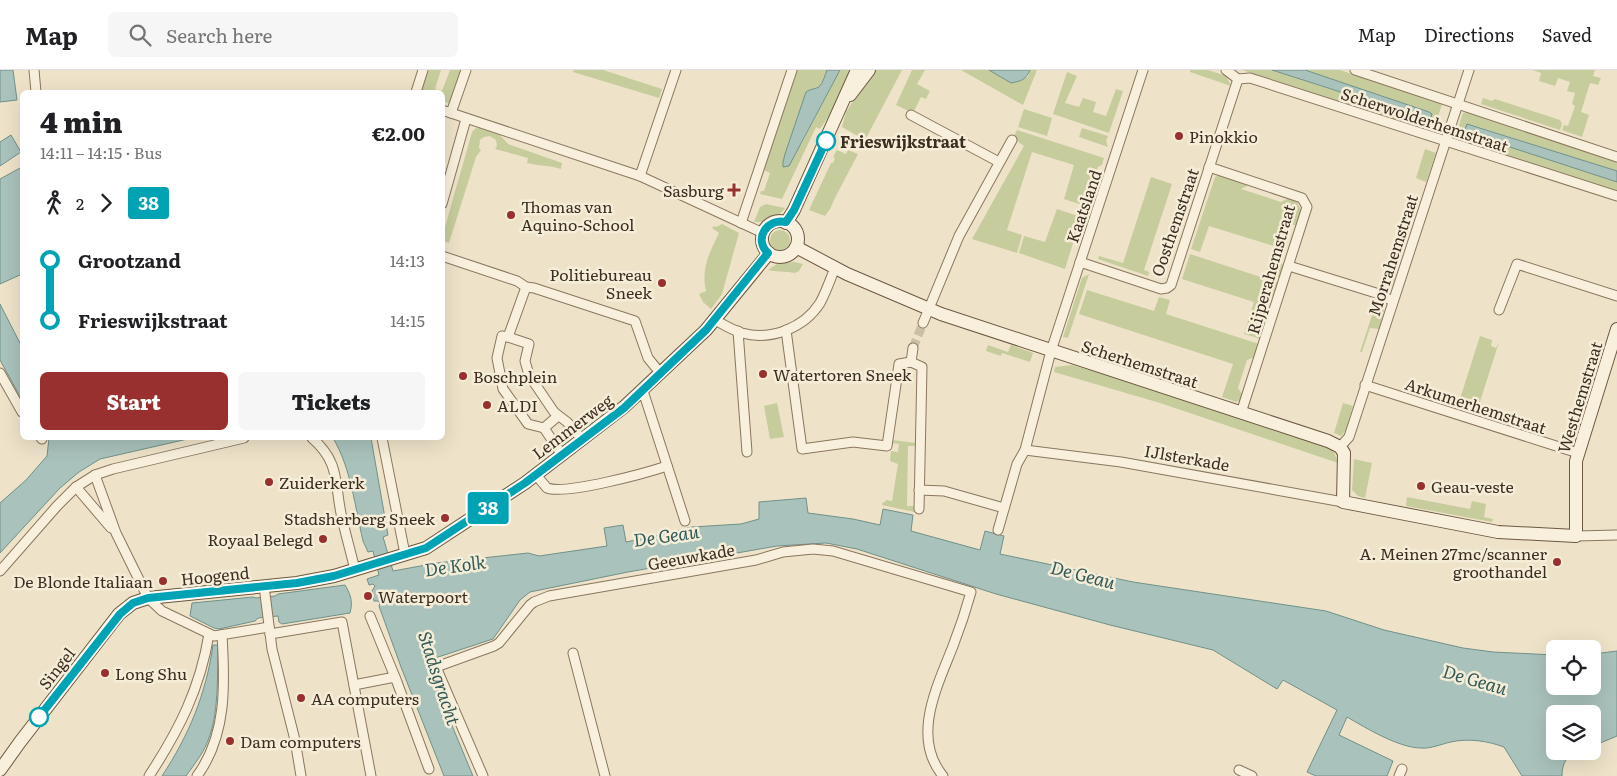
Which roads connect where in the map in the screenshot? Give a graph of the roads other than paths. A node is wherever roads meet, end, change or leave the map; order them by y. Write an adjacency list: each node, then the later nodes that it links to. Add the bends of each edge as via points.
1 (34, 70): 13 (street)
2 (424, 70): 14 (street)
3 (466, 70): 17 (street)
4 (676, 70): 25 (street)
5 (792, 70): 29 (street)
6 (857, 70): 16 (main road)
7 (869, 70): 16 (main road)
8 (1143, 70): 34 (street, Kaatsland)
9 (1226, 70): 12 (street, Scherwolderhemstraat)
10 (1356, 70): 15 (street, Scherwolderhemstraat)
11 (1469, 70): 15 (street, Morrahemstraat)
12 (1238, 79): 21 (street, Scherwolderhemstraat, via 1250,78); 24 (street, Oosthemstraat)
13 (36, 90)
14 (417, 90)
15 (1458, 104): 21 (street, Morrahemstraat); 22 (street, Scherwolderhemstraat)
16 (842, 105): 28 (main road)
17 (447, 112): 19 (street)
18 (911, 115): 23 (street)
19 (466, 119): 25 (street); 26 (street)
20 (1012, 140): 23 (street)
21 (1446, 141): 27 (street, Scherwolderhemstraat); 39 (street, Morrahemstraat)
22 (1617, 157)
23 (999, 162): 40 (street, via 959,236)
24 (1209, 167): 34 (street, Oosthemstraat, via 1171,285 1167,288); 35 (street, Rijperahemstraat, via 1306,202)
25 (640, 176): 29 (street)
26 (445, 193)
27 (1617, 196)
28 (786, 222): 30 (main road, via 771,224); 31 (main road, via 797,233)
29 (741, 223): 30 (street)
30 (763, 233): 32 (main road, via 762,242)
31 (796, 247): 32 (main road, via 784,257); 36 (main road, Scherhemstraat)
32 (768, 253): 42 (main road, Lemmerweg)
33 (445, 257): 37 (street, via 517,281)
34 (1080, 262): 49 (street, Kaatsland)
35 (1289, 266): 39 (street); 56 (street, Rijperahemstraat)
36 (835, 268): 40 (main road, Scherhemstraat); 45 (street, via 815,309)
37 (526, 287): 47 (street); 52 (street, via 635,321 648,358)
38 (1617, 296): 41 (street, via 1517,264)
39 (1393, 301): 53 (street, Morrahemstraat)
40 (928, 309): 43 (street); 49 (main road, Scherhemstraat)
41 (1499, 310)
42 (715, 320): 46 (street); 52 (main road, Lemmerweg)
43 (923, 323)
44 (1617, 329): 66 (main road, Westhemstraat)
45 (786, 330): 46 (street, via 763,335); 50 (street, via 802,449 852,442 887,446 899,364)
46 (738, 331): 65 (street)
47 (508, 337): 57 (street, via 529,344 525,361 528,375); 58 (street, via 502,336 497,358 503,389 528,424)
48 (914, 348): 50 (street)
49 (1051, 351): 56 (main road, Scherhemstraat); 64 (street, Kaatsland)
50 (911, 362): 72 (street, via 922,367)
51 (0, 374): 55 (street)
52 (661, 374): 54 (main road, Lemmerweg)
53 (1365, 385): 63 (street, Morrahemstraat, via 1348,438); 66 (street, Arkumerhemstraat)
54 (643, 391): 59 (main road, Lemmerweg); 68 (street)
55 (20, 409)
56 (1241, 414): 63 (main road, Scherhemstraat)
57 (558, 416): 58 (street); 59 (street)
58 (544, 428): 67 (street)
59 (582, 439): 67 (main road, Lemmerweg)
60 (236, 440): 69 (street)
61 (314, 440): 83 (street, via 322,446 335,469)
62 (382, 440): 81 (street)
63 (1340, 447): 73 (main road, via 1344,453)
64 (1025, 450): 73 (street, IJlsterkade, via 1121,462); 74 (street, Kaatsland, via 1017,464)
65 (747, 452)
66 (1578, 454): 80 (main road, Westhemstraat, via 1575,469)
67 (562, 455): 70 (main road, Lemmerweg)
68 (667, 466): 70 (street, via 556,490 547,488); 76 (street)
69 (95, 475): 71 (street); 78 (street)
70 (536, 475): 81 (main road, Lemmerweg, via 426,548)
71 (76, 486): 78 (street); 82 (street)
72 (919, 490): 74 (street, via 944,491); 75 (street)
73 (1342, 502): 80 (main road, IJlsterkade, via 1498,532)
74 (1004, 508): 77 (street, Kaatsland)
75 (919, 509)
76 (685, 521)
77 (998, 530)
78 (116, 534): 85 (street)
79 (1617, 535): 80 (street, IJlsterkade)
80 (1576, 536)
81 (405, 554): 83 (main road, Lemmerweg)
82 (0, 570)
83 (355, 570): 84 (main road, Hoogend)
84 (265, 592): 85 (main road, Hoogend); 87 (street)
85 (148, 598): 88 (street, via 162,611); 94 (main road, Singel, via 133,603 120,614)
86 (370, 616): 91 (street)
87 (269, 626): 89 (street); 92 (street, via 342,622); 98 (street)
88 (209, 634): 89 (street); 96 (street, via 202,670 188,708)
89 (222, 635): 97 (street, via 224,675 219,728 210,756)
90 (573, 653): 101 (street)
91 (395, 676): 92 (street); 93 (street)
92 (354, 685): 99 (street)
93 (429, 769)
94 (0, 770)
95 (1239, 770): 103 (street)
96 (149, 776)
97 (196, 776)
98 (301, 776)
99 (371, 776)
100 (483, 776): 102 (street, Geeuwkade, via 436,667 499,643 534,602 549,596 813,549 839,552 971,592 931,702 927,730 933,759)
101 (605, 776)
102 (942, 776)
103 (1252, 776)

